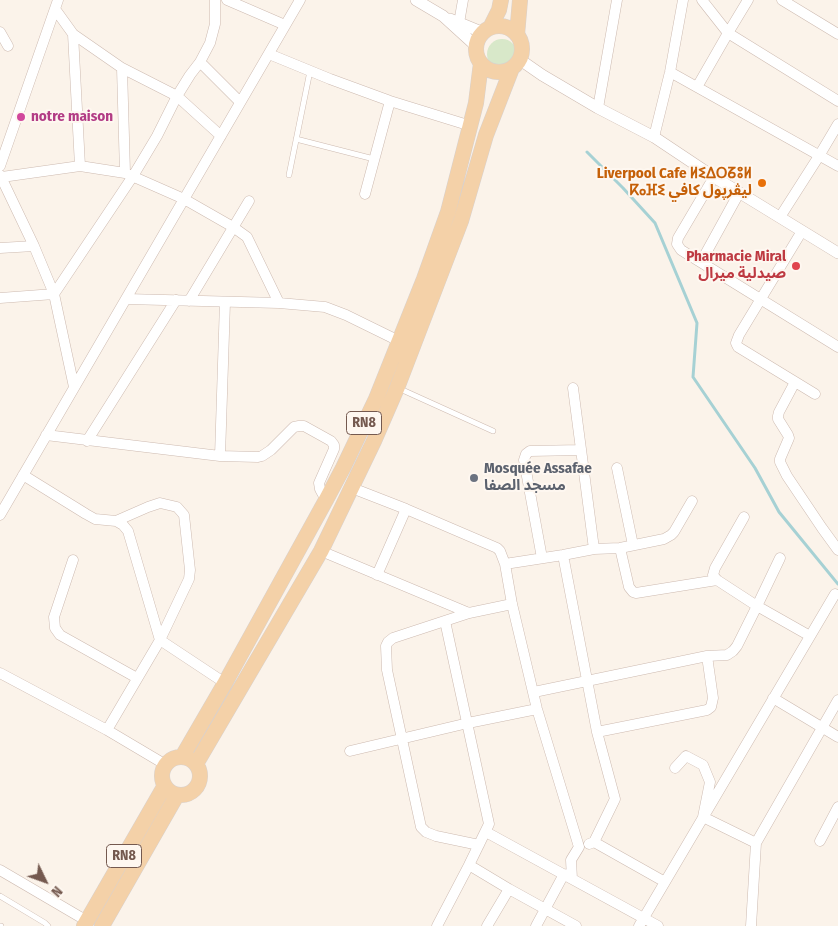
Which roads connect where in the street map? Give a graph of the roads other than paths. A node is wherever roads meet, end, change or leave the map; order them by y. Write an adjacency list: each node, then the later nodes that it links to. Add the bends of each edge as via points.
1 (215, 0): 26 (street, via 215,24)
2 (227, 0): 16 (street)
3 (300, 0): 16 (street)
4 (416, 0): 14 (street)
5 (463, 0): 15 (street)
6 (501, 0): 17 (main road)
7 (520, 0): 21 (main road, RN8)
8 (617, 0): 37 (street)
9 (683, 0): 31 (street)
10 (702, 0): 19 (street)
11 (748, 0): 19 (street)
12 (783, 0): 22 (street)
13 (56, 5): 20 (street); 45 (street)
14 (443, 16): 15 (street); 24 (street)
15 (459, 23): 17 (street)
16 (285, 25): 25 (street)
17 (487, 30): 21 (main road, via 505,27); 24 (main road)
18 (0, 32): 23 (street)
19 (728, 33): 32 (street); 35 (street)
20 (73, 34): 29 (street); 46 (street)
21 (517, 34): 28 (main road, RN8, via 522,46)
22 (838, 34)
23 (8, 46)
24 (476, 46): 27 (main road, RN8)
25 (268, 54): 30 (street); 36 (street)
26 (200, 62): 33 (street); 36 (street)
27 (481, 62): 28 (main road, via 492,71 499,72); 39 (main road, RN8)
28 (516, 64): 37 (street, via 542,75); 75 (main road, RN8, via 486,135 461,221)
29 (122, 68): 33 (street); 48 (street)
30 (310, 71): 34 (street); 42 (lane)
31 (670, 72): 32 (street); 41 (street)
32 (697, 87): 43 (street)
33 (177, 96): 40 (street); 48 (street, via 157,136)
34 (390, 101): 39 (street); 44 (street)
35 (838, 101)
36 (240, 102): 40 (street)
37 (598, 108): 41 (street)
38 (838, 124): 43 (street)
39 (470, 126): 71 (main road, RN8, via 448,212)
40 (221, 136): 54 (street)
41 (654, 137): 51 (street)
42 (296, 139): 44 (lane); 49 (lane)
43 (819, 156): 47 (street); 56 (street)
44 (375, 159): 53 (street)
45 (0, 166)
46 (80, 166): 48 (street); 50 (street)
47 (838, 166)
48 (129, 174): 54 (street); 63 (street)
49 (288, 175)
50 (1, 176): 59 (street)
51 (714, 177): 52 (street); 62 (street, via 677,244)
52 (739, 192): 56 (street); 62 (street)
53 (366, 194)
54 (184, 199): 57 (street); 66 (street)
55 (249, 202): 57 (street)
56 (780, 217): 58 (street)
57 (233, 227): 68 (street); 70 (street, via 247,237)
58 (802, 231): 61 (street); 65 (street)
59 (34, 246): 60 (street); 63 (street)
60 (0, 248)
61 (838, 253)
62 (701, 262): 65 (street)
63 (54, 294): 64 (street); 74 (street)
64 (0, 298)
65 (761, 298): 72 (street); 73 (street, via 736,343)
66 (126, 299): 67 (street); 74 (street)
67 (176, 300): 68 (street); 80 (street)
68 (189, 301): 69 (street)
69 (225, 302): 70 (street); 82 (street)
70 (279, 303): 71 (street, via 326,307)
71 (399, 341): 87 (main road, RN8, via 376,399)
72 (838, 347)
73 (795, 382): 77 (street); 96 (street, via 778,416 789,438 780,462)
74 (74, 387): 79 (street)
75 (397, 388): 78 (lane); 85 (main road, RN8)
76 (573, 388): 81 (street)
77 (815, 394)
78 (493, 431)
79 (46, 435): 80 (street); 84 (street)
80 (88, 441): 82 (street)
81 (581, 450): 95 (street); 99 (street, via 530,451 526,454 524,460)
82 (220, 456): 87 (street, via 262,456 294,427 304,426 334,445 319,484)
83 (617, 468): 93 (street)
84 (23, 475): 86 (street); 92 (street, via 95,519)
85 (352, 488): 89 (street); 97 (main road, RN8)
86 (4, 500): 90 (street)
87 (326, 500): 116 (main road, RN8)
88 (692, 501): 93 (street, via 671,535)
89 (406, 509): 102 (street, via 497,548); 103 (street)
90 (0, 515)
91 (744, 517): 104 (street, via 715,568 713,575)
92 (116, 521): 111 (street, via 128,531); 111 (street, via 160,503 177,507 184,516 189,579)
93 (633, 545): 94 (street)
94 (620, 548): 95 (street); 104 (street, via 629,587 636,593)
95 (594, 549): 98 (street)
96 (838, 550)
97 (321, 551): 103 (street); 129 (main road, RN8)
98 (564, 555): 99 (street); 115 (street)
99 (542, 558): 102 (street)
100 (780, 558): 107 (street)
101 (73, 560): 114 (street, via 54,617 54,628 60,635)
102 (505, 564): 106 (street)
103 (377, 575): 108 (street)
104 (717, 580): 107 (street)
105 (835, 594): 110 (street)
106 (512, 604): 108 (street); 117 (street)
107 (757, 606): 110 (street); 112 (street, via 733,650 727,655)
108 (469, 613): 109 (street)
109 (445, 621): 121 (street); 126 (street, via 393,638 386,646 387,670)
110 (810, 636): 118 (street)
111 (160, 640): 114 (street); 116 (street)
112 (706, 656): 115 (street); 124 (street, via 713,698 711,707)
113 (0, 673): 123 (street)
114 (137, 678): 123 (street)
115 (587, 680): 117 (street); 124 (street)
116 (226, 683): 128 (main road, RN8)
117 (534, 692): 120 (street)
118 (773, 698): 122 (street); 135 (street)
119 (838, 700): 122 (street)
120 (537, 709): 121 (street); 141 (street)
121 (468, 723): 126 (street); 136 (street, via 489,824)
122 (822, 728): 125 (street); 139 (street)
123 (106, 730): 130 (street)
124 (597, 732): 138 (street, via 615,798)
125 (838, 737)
126 (402, 739): 127 (street); 140 (street, via 421,827 436,836)
127 (350, 751)
128 (182, 757): 129 (main road); 130 (main road)
129 (196, 764): 133 (main road, via 200,773 199,784 188,794)
130 (166, 765): 132 (main road, RN8, via 162,773)
131 (676, 768): 135 (street, via 686,756 703,765 710,782)
132 (164, 786): 133 (main road); 150 (main road, RN8)
133 (177, 795): 152 (main road, RN8)
134 (838, 807): 137 (street)
135 (703, 817): 139 (street); 145 (street)
136 (486, 832): 140 (street); 144 (street)
137 (820, 841)
138 (594, 842): 141 (street); 145 (street)
139 (756, 843): 158 (street)
140 (479, 845): 142 (street)
141 (579, 847): 144 (street, via 571,860)
142 (469, 865): 146 (street); 153 (street)
143 (0, 870): 150 (street)
144 (568, 877): 148 (street); 149 (street)
145 (665, 882): 149 (street)
146 (509, 889): 148 (street); 154 (street)
147 (0, 896): 151 (lane)
148 (545, 908): 155 (street); 156 (street)
149 (641, 922): 157 (street)
150 (86, 923)
151 (48, 926)
152 (102, 926)
153 (437, 926)
154 (488, 926)
155 (536, 926)
156 (576, 926)
157 (658, 926)
158 (751, 926)

